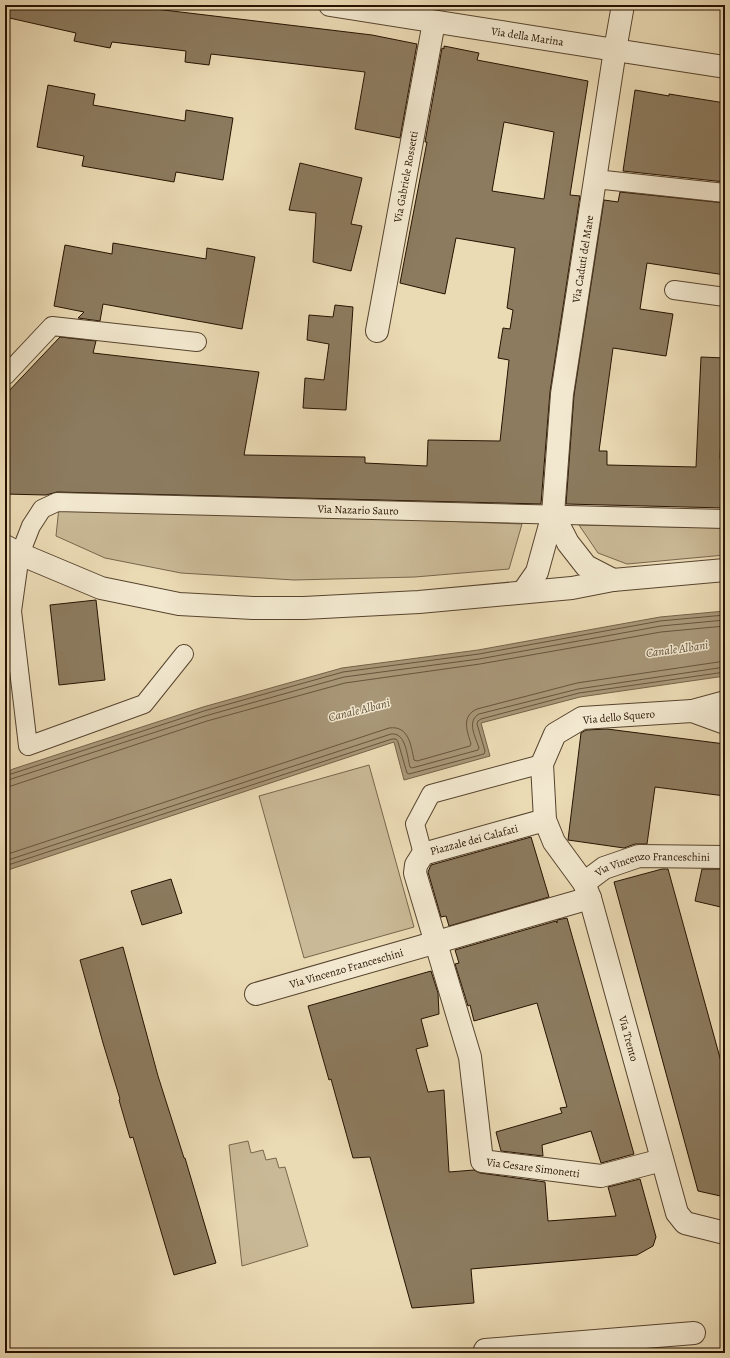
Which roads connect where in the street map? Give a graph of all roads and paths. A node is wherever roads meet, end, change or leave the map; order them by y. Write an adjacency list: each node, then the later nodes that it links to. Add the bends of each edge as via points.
1 (623, 5): 4 (street, Via Caduti del Mare)
2 (338, 6): 3 (street, Via della Marina)
3 (434, 22): 4 (street, Via della Marina); 10 (street, Via Gabriele Rossetti)
4 (615, 50): 5 (street, Via della Marina); 6 (street, Via Caduti del Mare)
5 (725, 67)
6 (595, 179): 7 (lane); 13 (street, Via Caduti del Mare, via 562,394)
7 (725, 192)
8 (674, 290): 9 (lane)
9 (725, 297)
10 (377, 331)
11 (197, 342): 12 (lane, via 52,326)
12 (5, 376)
13 (554, 514): 14 (lane, Via Nazario Sauro); 15 (lane, Via Nazario Sauro, via 57,502 42,509); 17 (street, Via Caduti del Mare, via 568,543 586,566); 18 (street, Via Caduti del Mare, via 537,572)
14 (725, 519)
15 (12, 550): 18 (street, via 101,588 179,604 304,608 419,602); 19 (lane, Via Nazario Sauro, via 12,611 28,746 144,704)
16 (725, 570): 17 (street)
17 (613, 580): 18 (street, via 572,588)
18 (523, 592)
19 (184, 654)
20 (725, 702): 21 (street)
21 (692, 711): 22 (street, Via dello Squero); 23 (street, Via dello Squero, via 582,718 555,734)
22 (725, 723)
23 (542, 764): 24 (street, Via dello Squero); 25 (lane, via 431,794 415,824)
24 (546, 820): 25 (street, Piazzale dei Calafati); 27 (street, Via Trento, via 554,842)
25 (423, 854): 28 (street, Piazzale dei Calafati, via 415,872)
26 (725, 857): 27 (street, Via Vincenzo Franceschini, via 639,856 604,868)
27 (587, 891): 28 (street, Via Vincenzo Franceschini); 30 (street, Via Trento)
28 (436, 943): 29 (street, Via Vincenzo Franceschini); 30 (street, Via Cesare Simonetti, via 470,1058 482,1161 601,1176)
29 (256, 994)
30 (662, 1160): 31 (street, Via Trento, via 676,1213 685,1223)
31 (725, 1233)
32 (694, 1333): 33 (street)
33 (485, 1350)

